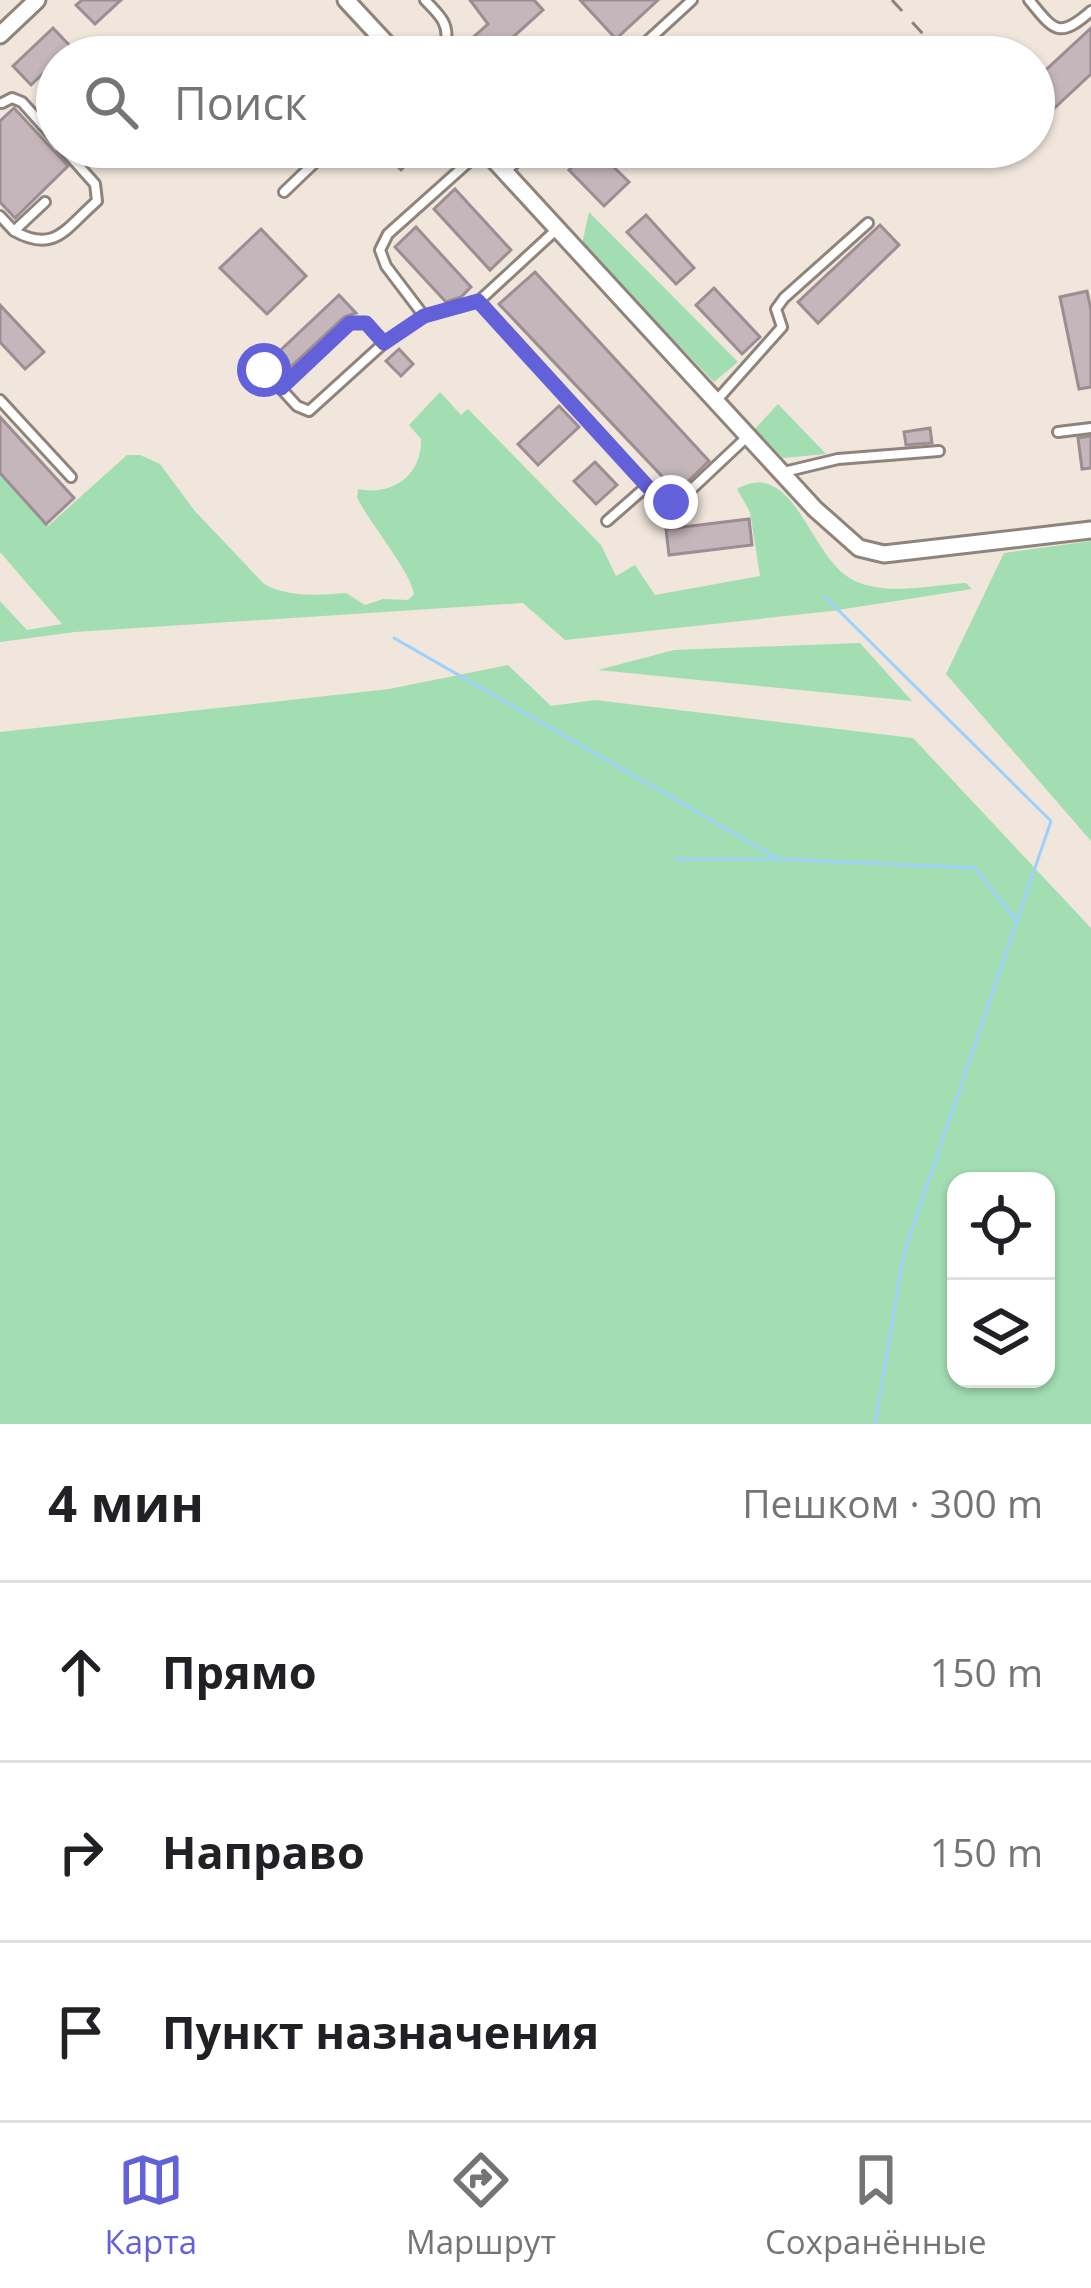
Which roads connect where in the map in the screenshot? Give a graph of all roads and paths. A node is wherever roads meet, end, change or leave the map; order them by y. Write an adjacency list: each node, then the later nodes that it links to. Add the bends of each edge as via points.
1 (38, 0): 7 (street)
2 (346, 0): 8 (street)
3 (425, 0): 9 (lane)
4 (692, 0): 10 (lane)
5 (1029, 0): 6 (lane, via 1060,31)
6 (1091, 11)
7 (0, 35)
8 (379, 36)
9 (447, 36)
10 (653, 36)
11 (1, 103): 12 (lane, via 22,102)
12 (36, 117)
13 (81, 168): 24 (lane, via 97,201 48,242)
14 (309, 168): 19 (lane)
15 (461, 168): 26 (lane, via 380,250)
16 (501, 168): 18 (street)
17 (509, 168): 18 (lane)
18 (505, 172): 23 (street)
19 (284, 192)
20 (45, 202): 24 (lane)
21 (0, 216): 24 (lane)
22 (868, 223): 31 (lane, via 784,298 776,309 782,327)
23 (557, 229): 25 (lane); 31 (street)
24 (14, 231)
25 (478, 301): 26 (lane); 38 (lane)
26 (424, 316): 27 (lane)
27 (384, 343): 29 (lane, via 366,323 350,323); 29 (lane, via 309,411)
28 (264, 370): 29 (lane)
29 (281, 388)
30 (0, 400): 37 (lane)
31 (716, 401): 34 (street)
32 (1091, 428): 33 (lane)
33 (1058, 432)
34 (748, 436): 36 (street); 38 (lane, via 680,500 662,501)
35 (939, 451): 36 (lane)
36 (782, 473): 40 (street, via 840,534 884,554)
37 (71, 477)
38 (647, 486): 39 (lane)
39 (608, 521)
40 (1091, 530)

